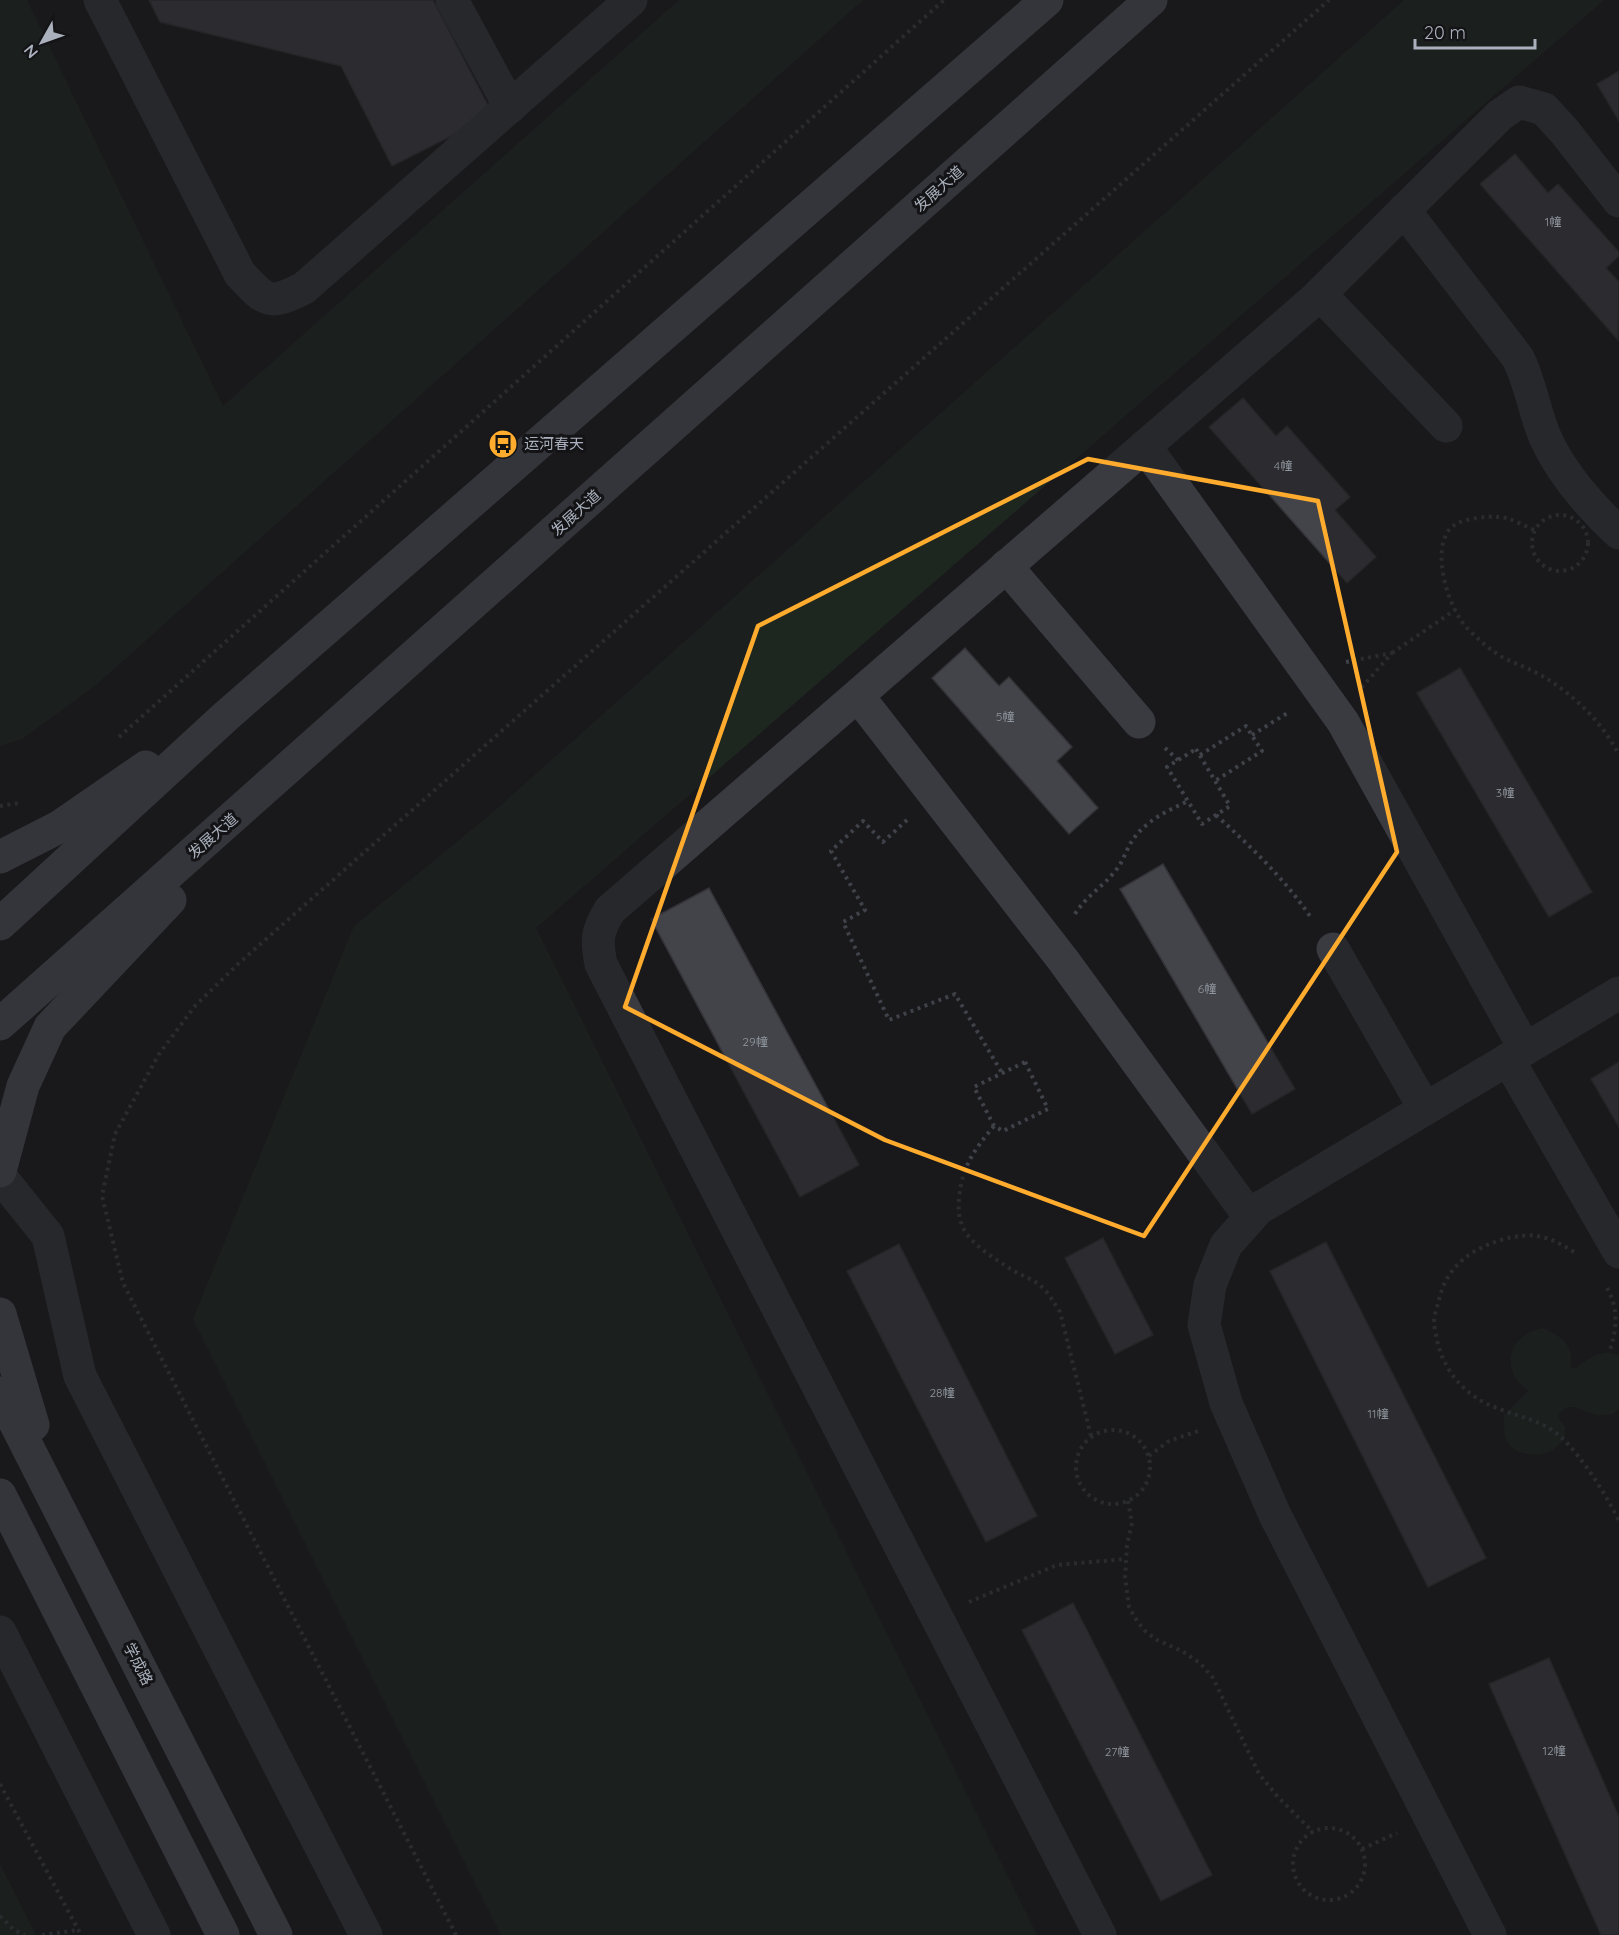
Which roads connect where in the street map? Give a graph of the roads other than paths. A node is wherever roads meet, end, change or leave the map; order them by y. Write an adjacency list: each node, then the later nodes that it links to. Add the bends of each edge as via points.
1 (100, 0): 6 (lane, via 240,274 260,296 281,300 304,288)
2 (452, 0): 6 (lane)
3 (632, 0): 6 (lane)
4 (1047, 0): 14 (main road)
5 (1151, 0): 17 (main road, 发展大道)
6 (510, 107)
7 (1619, 201): 8 (lane, via 1544,109 1519,102 1500,115)
8 (1404, 210): 9 (lane); 12 (lane, via 1518,358 1546,438 1574,485)
9 (1320, 294): 10 (lane); 11 (lane)
10 (1446, 426)
11 (1145, 446): 13 (lane); 23 (lane, via 1343,722)
12 (1619, 533)
13 (1006, 566): 15 (lane); 16 (lane)
14 (260, 687): 18 (main road, via 59,827); 19 (main road)
15 (858, 696): 27 (lane, via 1063,960); 38 (lane, via 610,910 600,926 597,944 601,964)
16 (1139, 722)
17 (312, 748): 22 (main road, 发展大道); 25 (main road, via 50,1027 23,1086)
18 (0, 857)
19 (0, 924)
20 (1333, 949): 24 (lane)
21 (1619, 993): 23 (lane)
22 (0, 1024)
23 (1516, 1054): 24 (lane); 28 (lane)
24 (1425, 1109): 27 (lane)
25 (0, 1171)
26 (0, 1176): 37 (lane, via 48,1236 80,1376)
27 (1250, 1217): 39 (lane, via 1226,1245 1210,1285 1204,1325 1226,1403 1275,1515)
28 (1619, 1252)
29 (0, 1314): 31 (main road)
30 (0, 1393): 31 (main road, 学成路)
31 (56, 1502): 36 (main road, 学成路)
32 (4, 1505): 35 (main road)
33 (0, 1632): 34 (lane)
34 (154, 1935)
35 (223, 1935)
36 (276, 1935)
37 (366, 1935)
38 (1100, 1935)
39 (1490, 1935)

